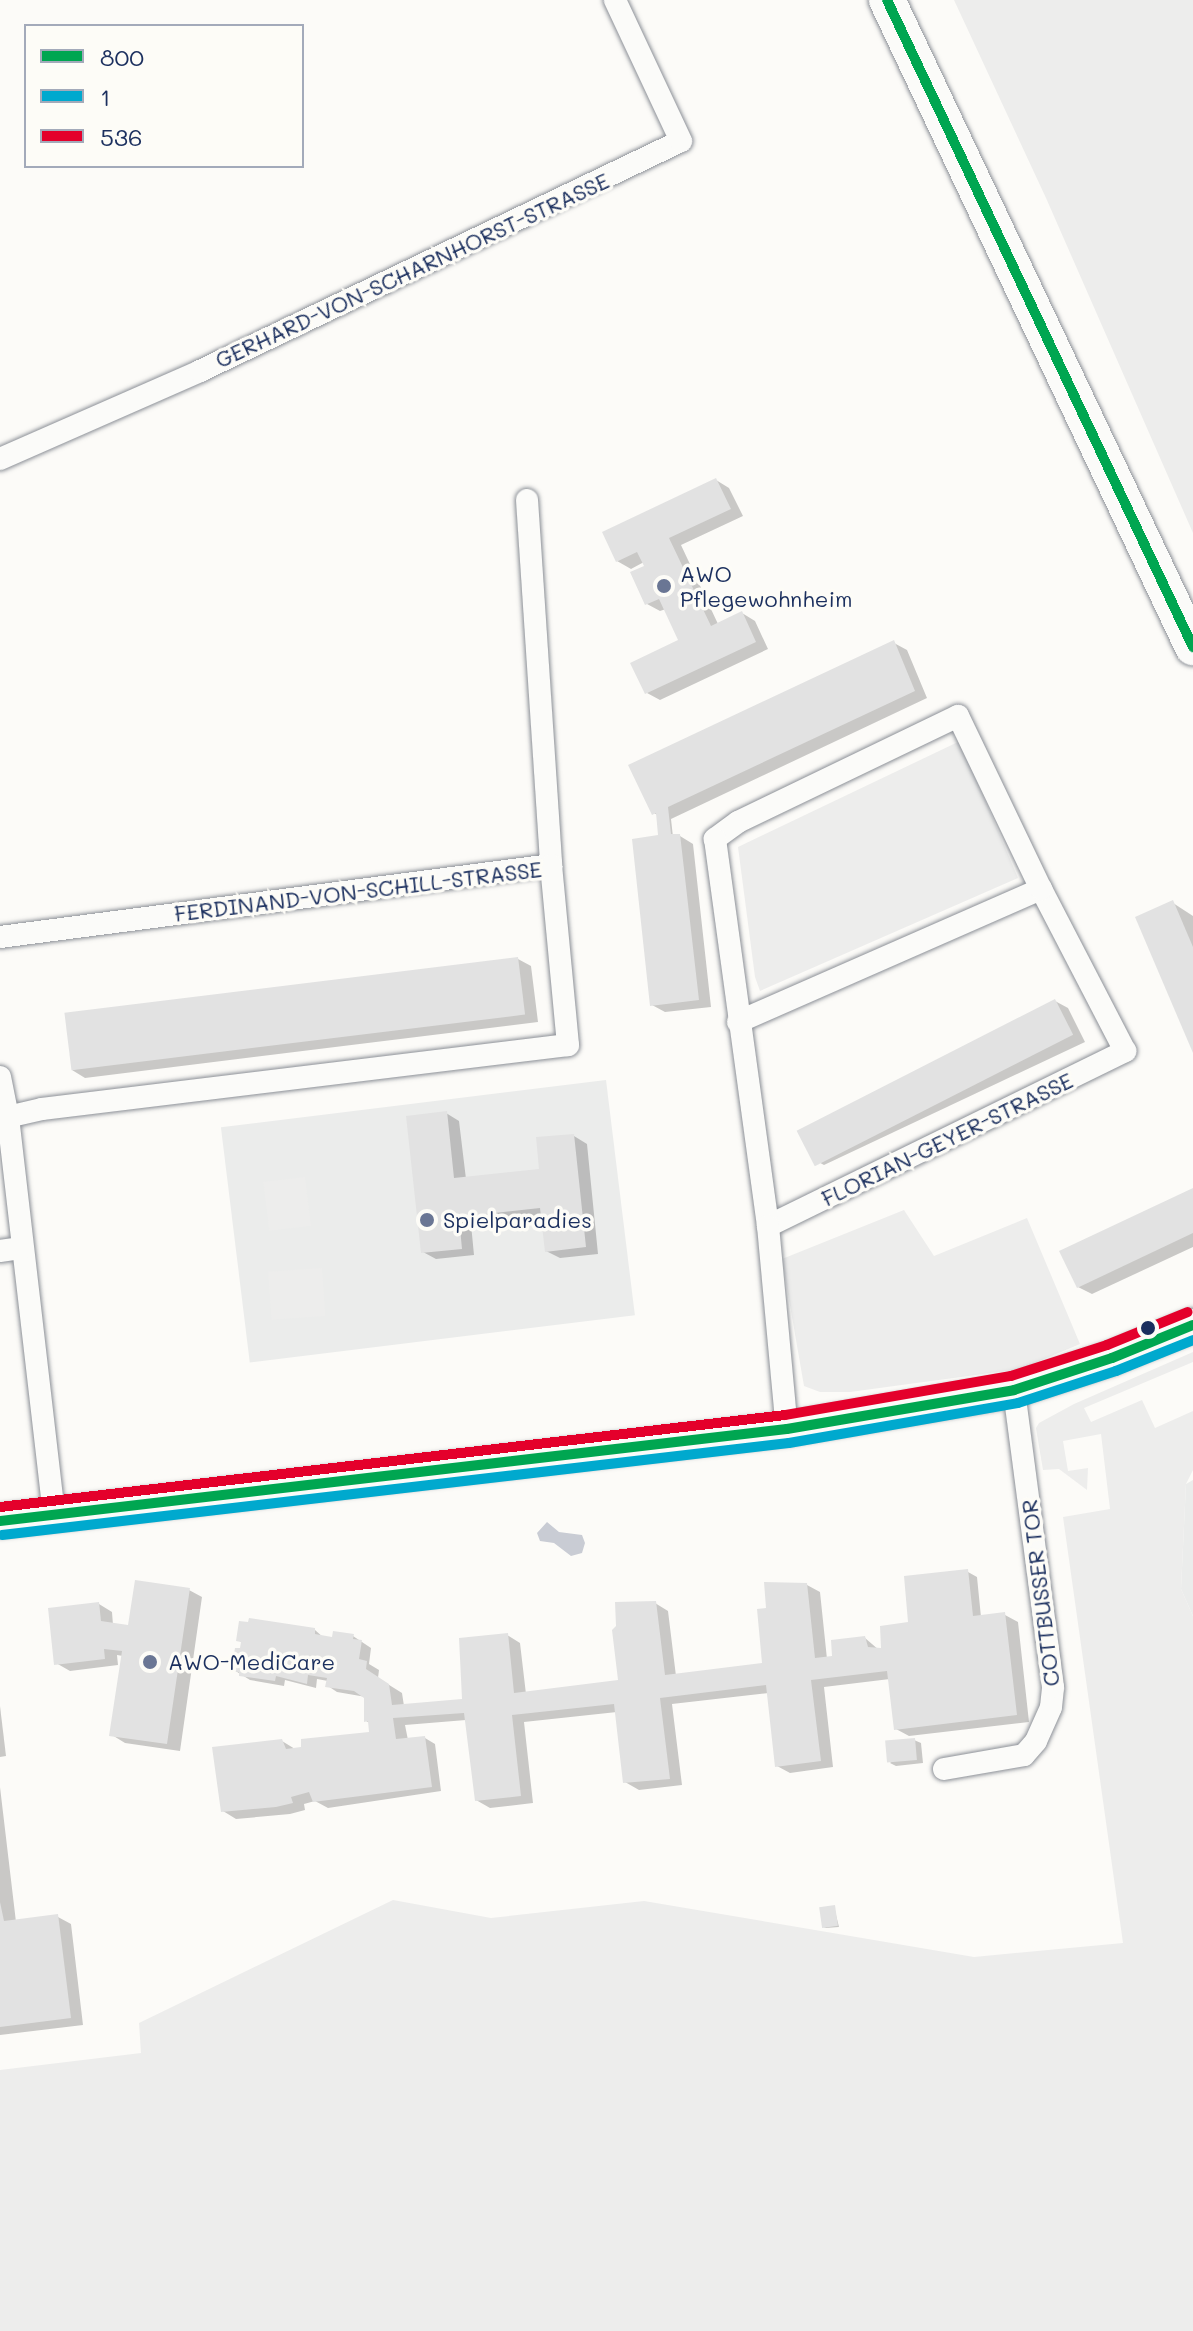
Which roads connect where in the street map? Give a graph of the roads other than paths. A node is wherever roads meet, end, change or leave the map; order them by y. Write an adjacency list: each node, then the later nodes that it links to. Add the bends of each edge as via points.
1 (615, 0): 3 (street, GERHARD-VON-SCHARNHORST-STRASSE, via 681,141 228,358)
2 (887, 0): 5 (main road)
3 (0, 459)
4 (527, 500): 6 (street)
5 (1193, 647)
6 (551, 865): 8 (street, FERDINAND-VON-SCHILL-STRASSE); 11 (street, FERDINAND-VON-SCHILL-STRASSE, via 568,1045)
7 (1041, 889): 9 (street); 9 (street, via 958,716 738,822 715,839); 12 (street, FLORIAN-GEYER-STRASSE, via 1125,1051)
8 (0, 937)
9 (738, 1022): 12 (street)
10 (0, 1077): 11 (street)
11 (8, 1117): 13 (street)
12 (768, 1226): 16 (street)
13 (11, 1249): 17 (street)
14 (1193, 1325): 15 (street)
15 (1014, 1390): 16 (street); 19 (street, COTTBUSSER TOR, via 1053,1687 1051,1707 1024,1755)
16 (787, 1429): 17 (street)
17 (54, 1515): 18 (street)
18 (0, 1521)
19 (944, 1769)

